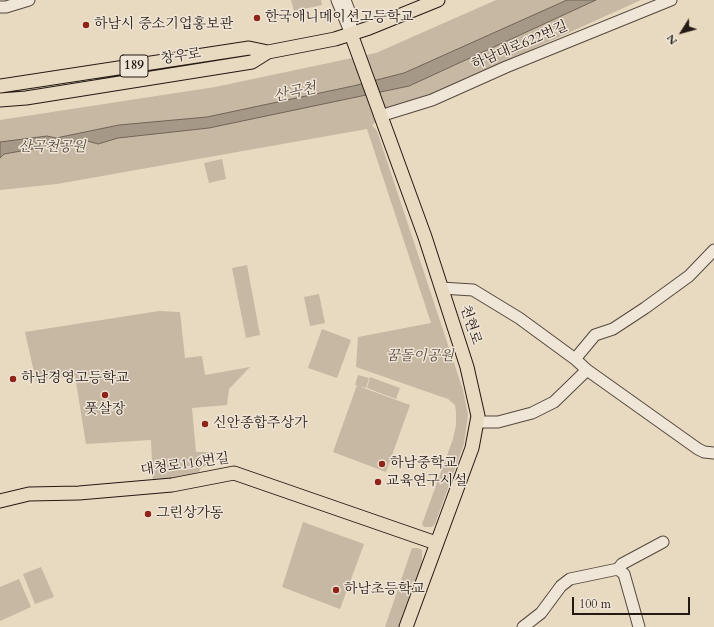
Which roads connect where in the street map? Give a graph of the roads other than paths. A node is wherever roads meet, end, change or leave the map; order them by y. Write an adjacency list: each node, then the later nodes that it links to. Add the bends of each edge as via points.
1 (29, 0): 6 (street)
2 (337, 0): 7 (street)
3 (346, 0): 7 (street, via 350,13)
4 (438, 0): 7 (main road, 창우로 / 189)
5 (670, 0): 13 (street, 하남대로622번길, via 432,100)
6 (0, 7)
7 (351, 34): 8 (main road, 창우로 / 189); 13 (main road, 천현로)
8 (268, 52): 9 (main road, 창우로 / 189, via 249,48); 10 (main road, 창우로 / 189, via 252,62)
9 (0, 86)
10 (26, 98): 11 (main road, 창우로 / 189); 12 (main road)
11 (0, 100)
12 (0, 108)
13 (380, 116): 15 (main road, 천현로)
14 (714, 250): 16 (street, via 689,276 645,308 614,329 595,335)
15 (441, 288): 16 (street, via 473,290 519,318); 18 (main road, 천현로, via 473,388)
16 (575, 358): 17 (street)
17 (587, 370): 18 (street, via 554,402 532,413 498,422); 19 (street)
18 (477, 422): 23 (main road, 천현로, via 472,448)
19 (709, 452): 20 (street)
20 (714, 457)
21 (0, 501): 23 (main road, 대청로116번길, via 29,494 79,493 172,485 234,473)
22 (664, 542): 24 (street, via 622,564)
23 (436, 543): 25 (main road, 천현로)
24 (618, 569): 26 (street, via 570,579 561,586 541,613); 27 (street, via 624,574)
25 (406, 627)
26 (523, 627)
27 (639, 627)

